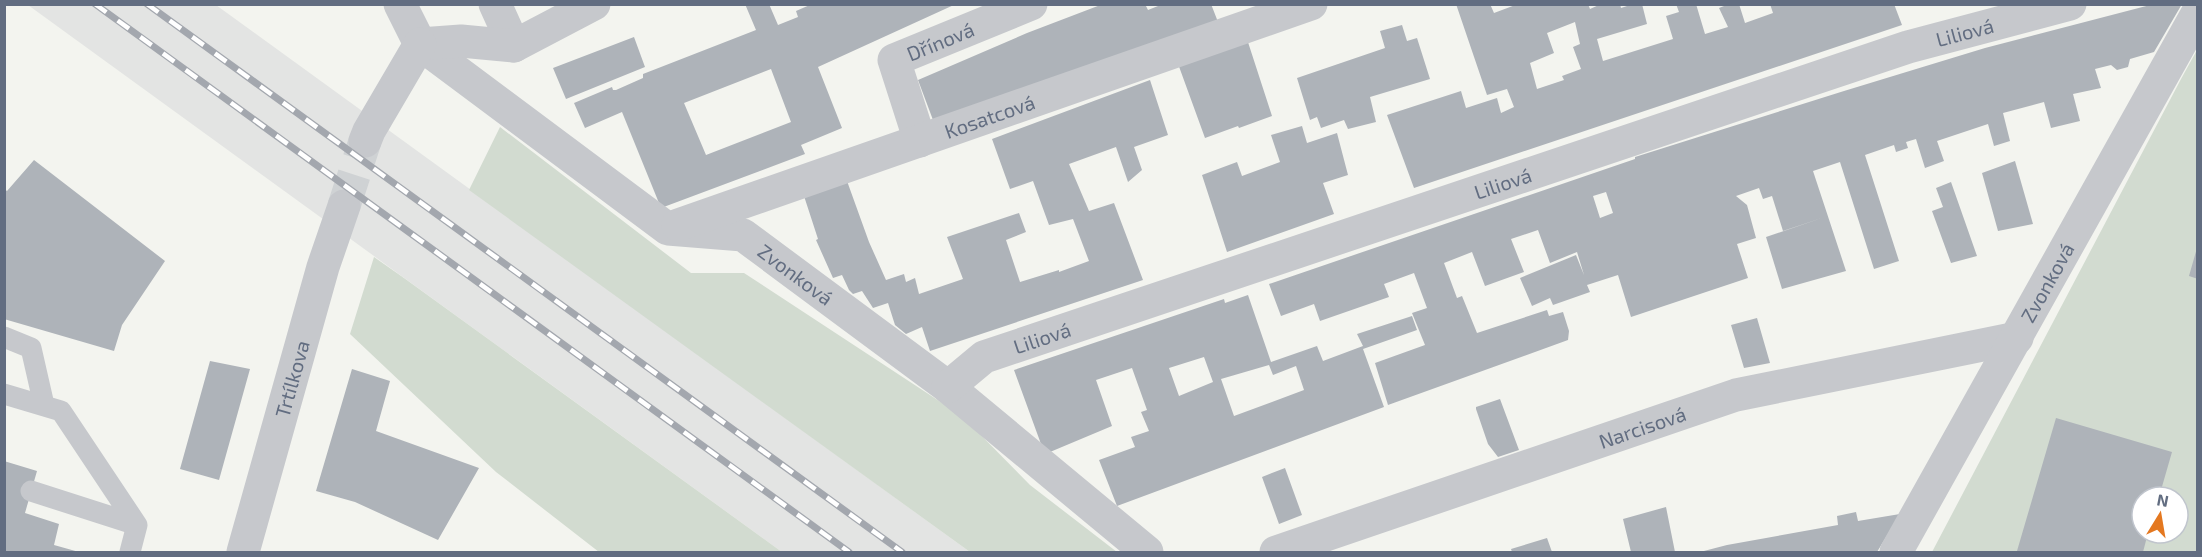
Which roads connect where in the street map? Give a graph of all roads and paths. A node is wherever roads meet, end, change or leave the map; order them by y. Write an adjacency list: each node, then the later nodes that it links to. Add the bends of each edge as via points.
1 (400, 4): 8 (street)
2 (495, 4): 10 (street)
3 (594, 4): 10 (street)
4 (1031, 4): 12 (street, Dřínová, via 894,60)
5 (1311, 4): 12 (street, Kosatcová)
6 (2070, 4): 17 (street, Liliová, via 1908,47 984,357)
7 (2198, 12): 9 (street, Zvonková)
8 (420, 44): 10 (street, via 461,41); 11 (street); 14 (street)
9 (2190, 44): 16 (street, Zvonková, via 2102,181)
10 (514, 46)
11 (365, 141)
12 (920, 141): 14 (street, Kosatcová)
13 (344, 206): 23 (street, Trtílkova, via 323,267)
14 (668, 229): 17 (street, Zvonková, via 743,235)
15 (4, 337): 19 (lane, via 31,348)
16 (2017, 338): 25 (street, Narcisová, via 1736,395); 26 (street, Zvonková)
17 (948, 387): 24 (street, Zvonková)
18 (4, 394): 19 (lane)
19 (44, 405): 21 (lane, via 61,411)
20 (31, 491): 21 (lane)
21 (137, 525): 22 (lane)
22 (130, 552)
23 (243, 552)
24 (1148, 552)
25 (1276, 552)
26 (1896, 552)

